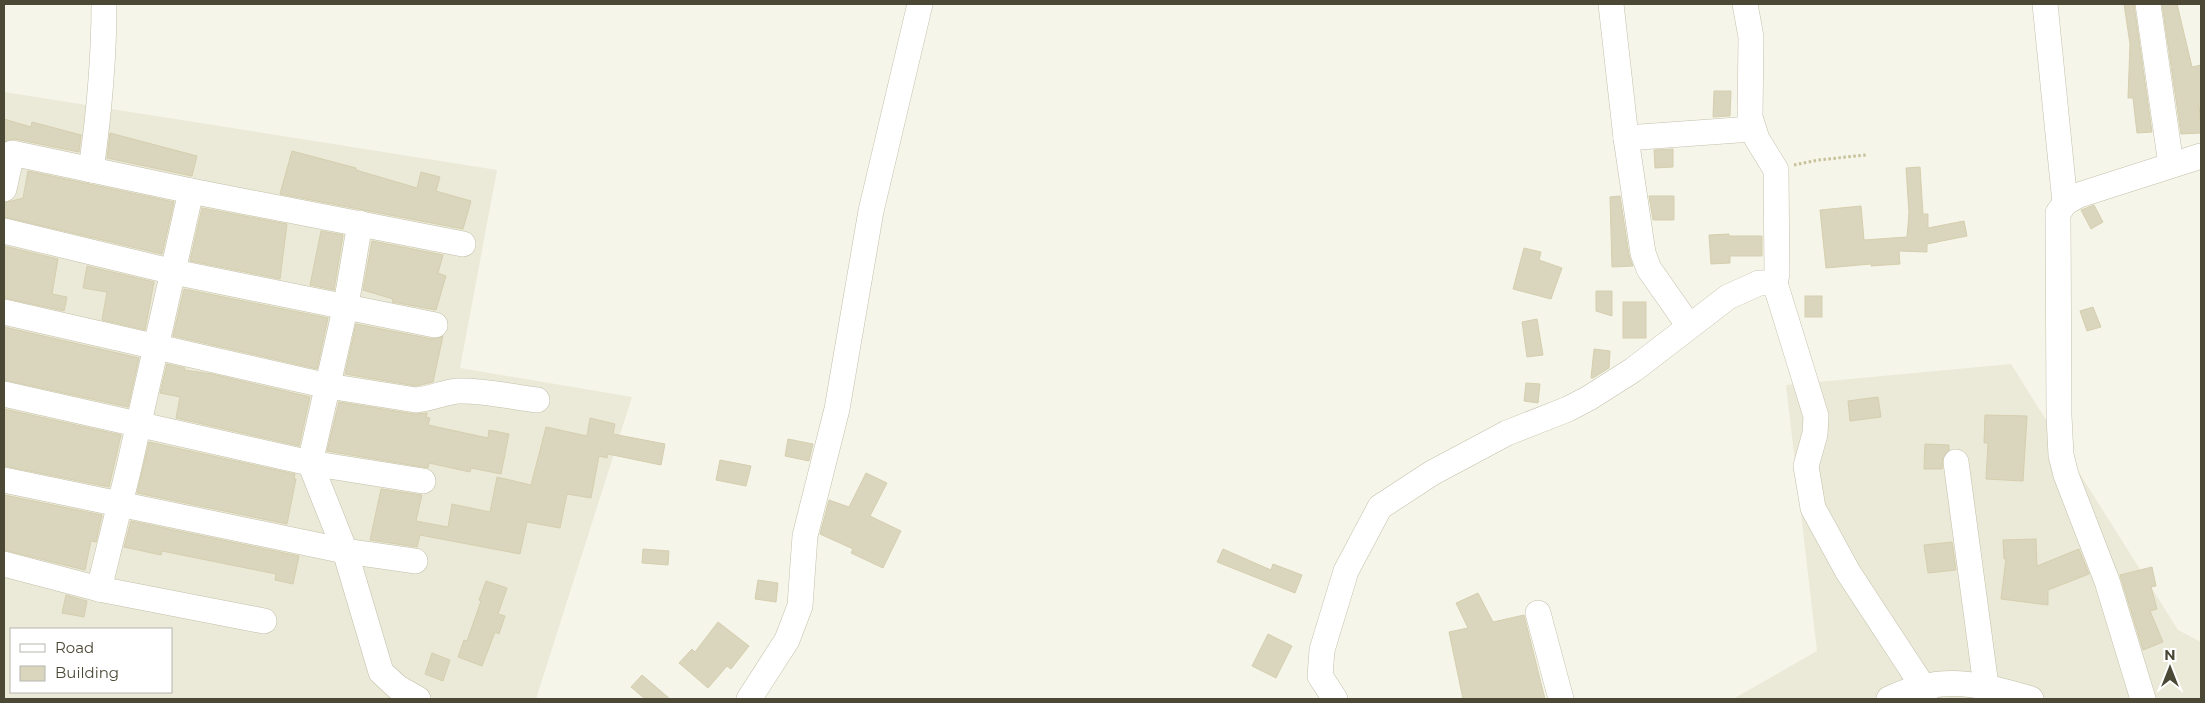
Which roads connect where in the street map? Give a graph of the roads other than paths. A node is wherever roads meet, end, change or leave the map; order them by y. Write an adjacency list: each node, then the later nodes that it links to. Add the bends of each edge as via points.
1 (104, 4): 12 (street, via 104,59)
2 (920, 4): 44 (street, via 871,211 837,409 805,536 800,606 787,640)
3 (1611, 4): 8 (street)
4 (1745, 4): 7 (street, via 1751,37)
5 (2045, 4): 15 (street)
6 (2148, 4): 11 (street)
7 (1752, 129): 8 (street); 20 (street, via 1776,170)
8 (1626, 138): 24 (street, via 1643,253 1649,269)
9 (8, 153): 12 (street); 13 (street)
10 (2201, 156): 11 (street)
11 (2171, 165): 15 (street, via 2079,195)
12 (91, 170): 14 (street)
13 (4, 189)
14 (191, 191): 16 (street); 19 (street)
15 (2065, 203): 49 (street, via 2058,213 2057,225 2061,455 2107,581)
16 (360, 223): 18 (street); 21 (street)
17 (4, 231): 19 (street)
18 (463, 244)
19 (174, 272): 21 (street); 25 (street)
20 (1775, 283): 24 (street, via 1759,282 1743,289); 42 (street, via 1816,416 1815,434 1806,466 1813,508 1848,572)
21 (346, 305): 23 (street); 26 (street)
22 (4, 312): 25 (street)
23 (435, 325)
24 (1689, 326): 45 (street, via 1633,370 1589,398 1507,433 1432,473 1380,507 1346,571 1322,650 1320,676)
25 (155, 346): 26 (street); 29 (street)
26 (328, 386): 28 (street, via 416,400 456,391); 31 (street)
27 (4, 394): 29 (street)
28 (537, 400)
29 (138, 425): 31 (street); 34 (street)
30 (1956, 462): 41 (street)
31 (310, 463): 33 (street); 35 (street)
32 (4, 480): 34 (street)
33 (423, 481)
34 (119, 505): 35 (street); 38 (street)
35 (345, 551): 36 (street); 43 (street, via 381,672 397,687)
36 (415, 561)
37 (4, 564): 38 (street)
38 (99, 589): 40 (street)
39 (1538, 613): 46 (street)
40 (264, 621)
41 (1986, 686): 42 (street, via 1958,683); 48 (street)
42 (1924, 692): 47 (street)
43 (418, 699)
44 (749, 699)
45 (1335, 699)
46 (1561, 699)
47 (1890, 699)
48 (2031, 699)
49 (2143, 699)

